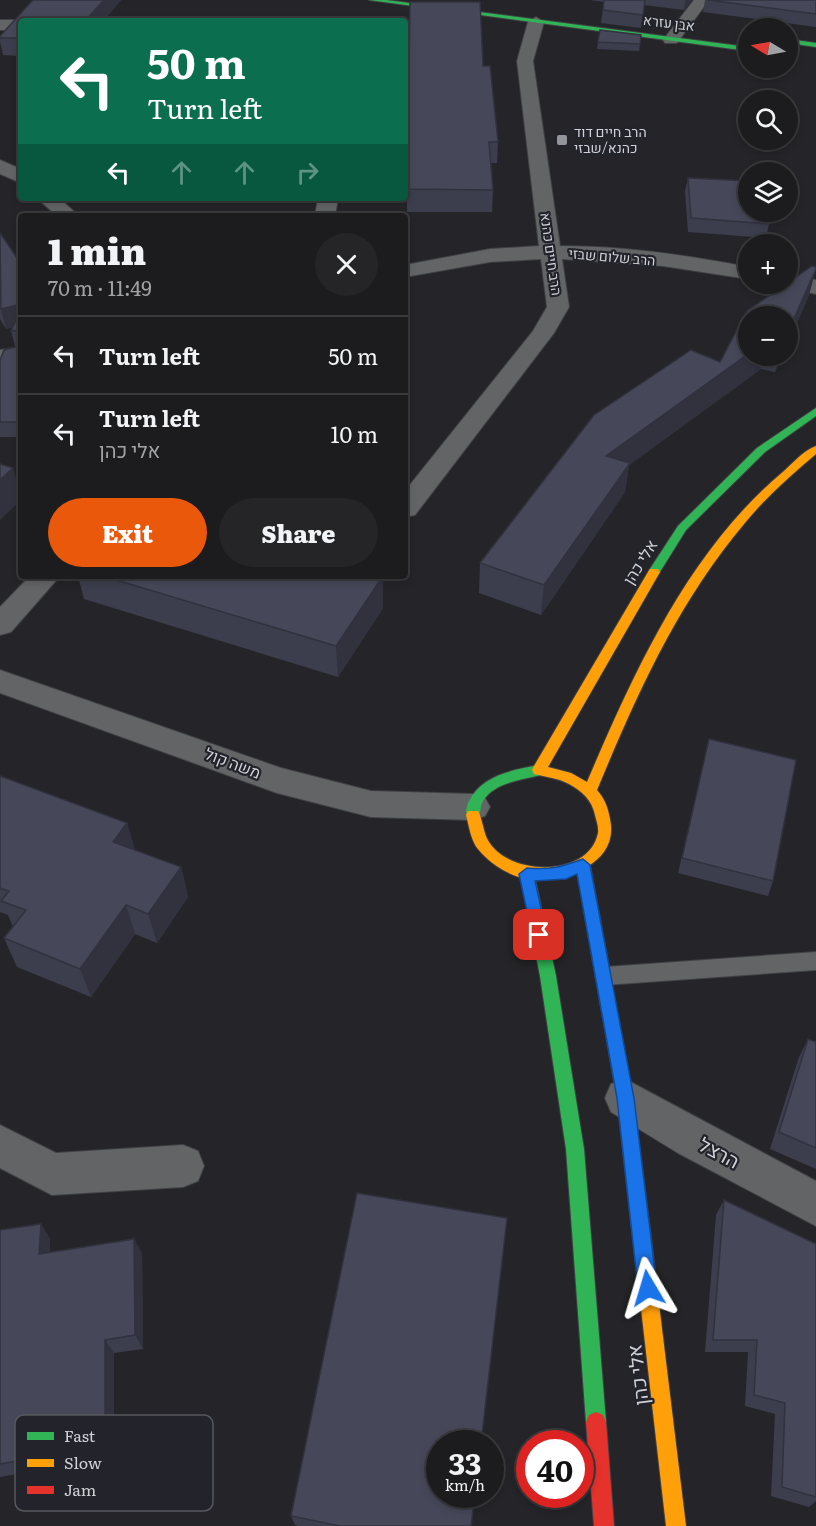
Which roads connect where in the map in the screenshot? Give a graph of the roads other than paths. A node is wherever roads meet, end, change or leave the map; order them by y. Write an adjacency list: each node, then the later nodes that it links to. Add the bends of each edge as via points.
1 (372, 0): 4 (street, אבן עזרא)
2 (477, 0): 7 (street, אבן עזרא)
3 (702, 0): 7 (street)
4 (536, 22): 7 (street, אבן עזרא); 18 (street, הרב חיים כהנא, via 525,61)
5 (0, 25): 6 (street)
6 (18, 25)
7 (675, 33): 8 (street, אבן עזרא); 11 (street, אבן עזרא)
8 (738, 36)
9 (798, 42): 10 (street)
10 (816, 45)
11 (738, 47)
12 (798, 55): 13 (street)
13 (816, 57)
14 (0, 166): 15 (street)
15 (18, 175)
16 (51, 201): 17 (street)
17 (65, 213)
18 (549, 252): 19 (street, הרב שלום שבזי, via 444,260); 20 (street, הרב שלום שבזי, via 605,254); 27 (street, הרב חיים כהנא, via 558,307 543,333)
19 (408, 270)
20 (738, 272)
21 (798, 283): 22 (street)
22 (816, 287)
23 (18, 354): 24 (street)
24 (0, 357)
25 (816, 411): 31 (street, אלי כהן, via 761,450 682,528)
26 (816, 449): 32 (street, via 793,466 724,537 683,599 628,699)
27 (408, 505)
28 (43, 579): 29 (street)
29 (0, 625)
30 (0, 681): 33 (street, משה קול, via 288,782 371,804)
31 (539, 770): 32 (street, via 566,776); 33 (street, via 504,775 485,789)
32 (590, 791): 34 (street, via 606,821 605,838 597,853)
33 (473, 807): 35 (street, via 471,822 482,849 509,869)
34 (583, 865): 35 (street, via 566,873); 37 (street, אלי כהן)
35 (527, 874): 42 (street, via 548,976 575,1149)
36 (816, 961): 37 (lane)
37 (605, 976): 38 (street, אלי כהן)
38 (625, 1098): 41 (street, הרצל); 43 (street, אלי כהן)
39 (0, 1145): 40 (street, via 52,1174)
40 (183, 1166)
41 (816, 1204)
42 (604, 1526)
43 (676, 1526)

